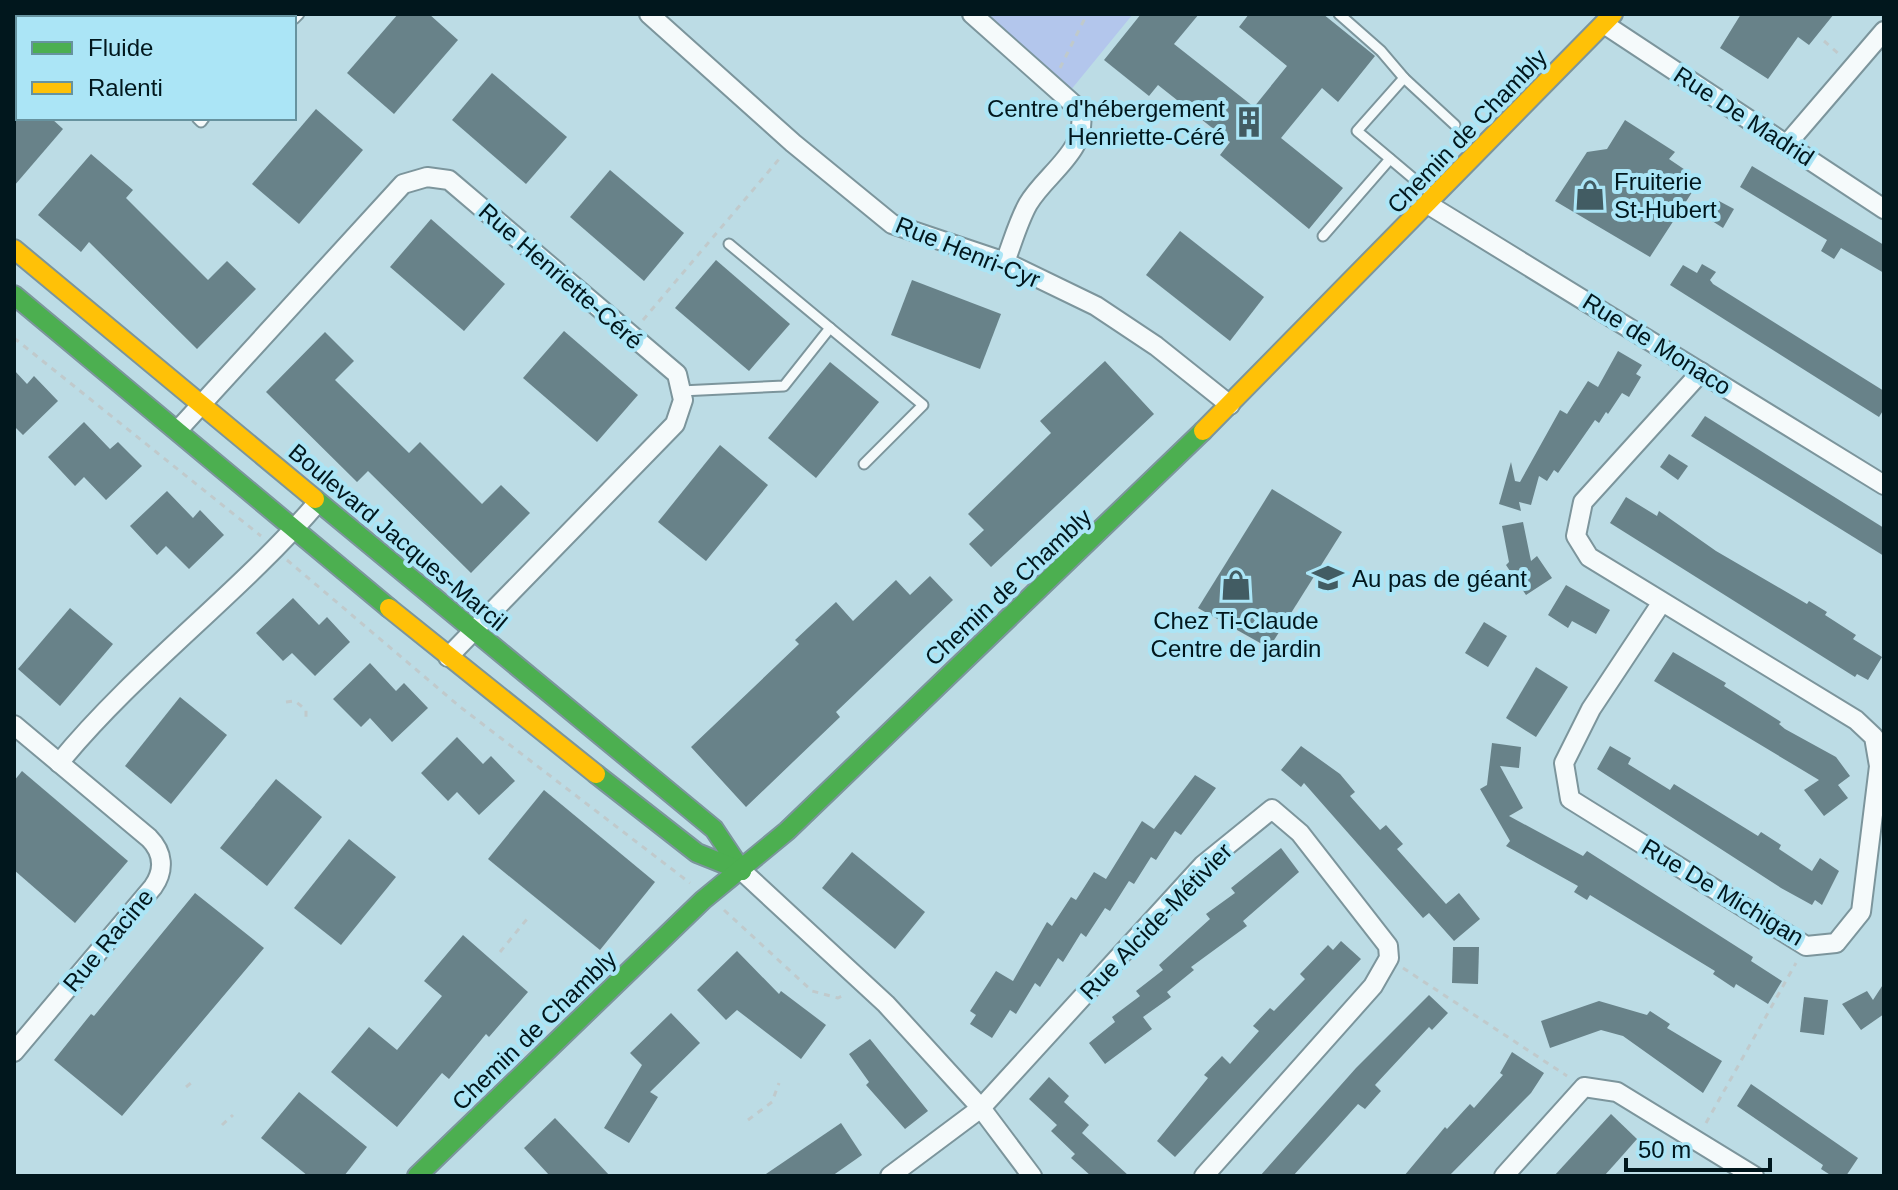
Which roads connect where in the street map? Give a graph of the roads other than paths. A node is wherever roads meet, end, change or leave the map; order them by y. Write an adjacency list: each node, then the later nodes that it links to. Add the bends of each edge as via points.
1 (649, 14): 15 (street, Rue Henri-Cyr, via 892,224)
2 (972, 14): 15 (street, via 1080,110 1083,124 1078,142 1028,204)
3 (1339, 14): 6 (lane)
4 (1608, 19): 8 (street, Rue De Madrid); 10 (street, Chemin de Chambly)
5 (1884, 31): 8 (street)
6 (1404, 78): 7 (lane); 9 (lane, via 1357,131)
7 (1455, 125)
8 (1786, 145): 11 (street, Rue De Madrid)
9 (1390, 159): 10 (lane); 12 (lane)
10 (1432, 201): 18 (street, Rue de Monaco); 21 (street, Chemin de Chambly)
11 (1884, 209)
12 (1323, 236)
13 (729, 244): 17 (lane)
14 (14, 249): 20 (street, Boulevard Jacques-Marcil)
15 (1005, 262): 21 (street, Rue Henri-Cyr, via 1096,306)
16 (14, 295): 22 (street, Boulevard Jacques-Marcil)
17 (830, 328): 19 (lane, via 784,386); 23 (lane, via 923,405)
18 (1701, 372): 24 (street, Rue de Monaco); 27 (street, Rue De Michigan, via 1583,502 1576,536 1589,557)
19 (681, 391): 20 (street, Rue Henriette-Céré, via 677,374 449,180 427,177 403,184); 28 (street, via 675,424)
20 (204, 405): 22 (street, Rue Henriette-Céré); 25 (street, Boulevard Jacques-Marcil)
21 (1230, 405): 32 (street, Chemin de Chambly)
22 (178, 430): 26 (street, Boulevard Jacques-Marcil)
23 (864, 464)
24 (1884, 485)
25 (318, 502): 26 (street); 28 (street, Boulevard Jacques-Marcil)
26 (295, 528): 29 (street, Boulevard Jacques-Marcil); 31 (street)
27 (1662, 602): 27 (street, Rue De Michigan, via 1856,720 1874,737 1879,766 1861,912 1836,943 1806,946 1570,799 1564,763 1591,709)
28 (471, 630): 29 (street); 32 (street, Boulevard Jacques-Marcil, via 714,829)
29 (448, 657): 32 (street, Boulevard Jacques-Marcil, via 697,853)
30 (14, 725): 31 (street, Rue Racine)
31 (59, 763): 33 (street, Rue Racine, via 154,843 161,871)
32 (742, 871): 34 (street, Boulevard Jacques-Marcil, via 886,1004); 35 (street, Chemin de Chambly, via 709,896)
33 (14, 1052)
34 (981, 1108): 36 (street); 37 (street, Boulevard Jacques-Marcil); 38 (street, Rue Alcide-Métivier, via 1203,865 1272,809 1300,833 1388,946 1389,958 1373,986)
35 (417, 1176)
36 (890, 1176)
37 (1032, 1176)
38 (1204, 1176)
39 (1504, 1176): 40 (street, via 1584,1087 1617,1092)
40 (1754, 1176)

